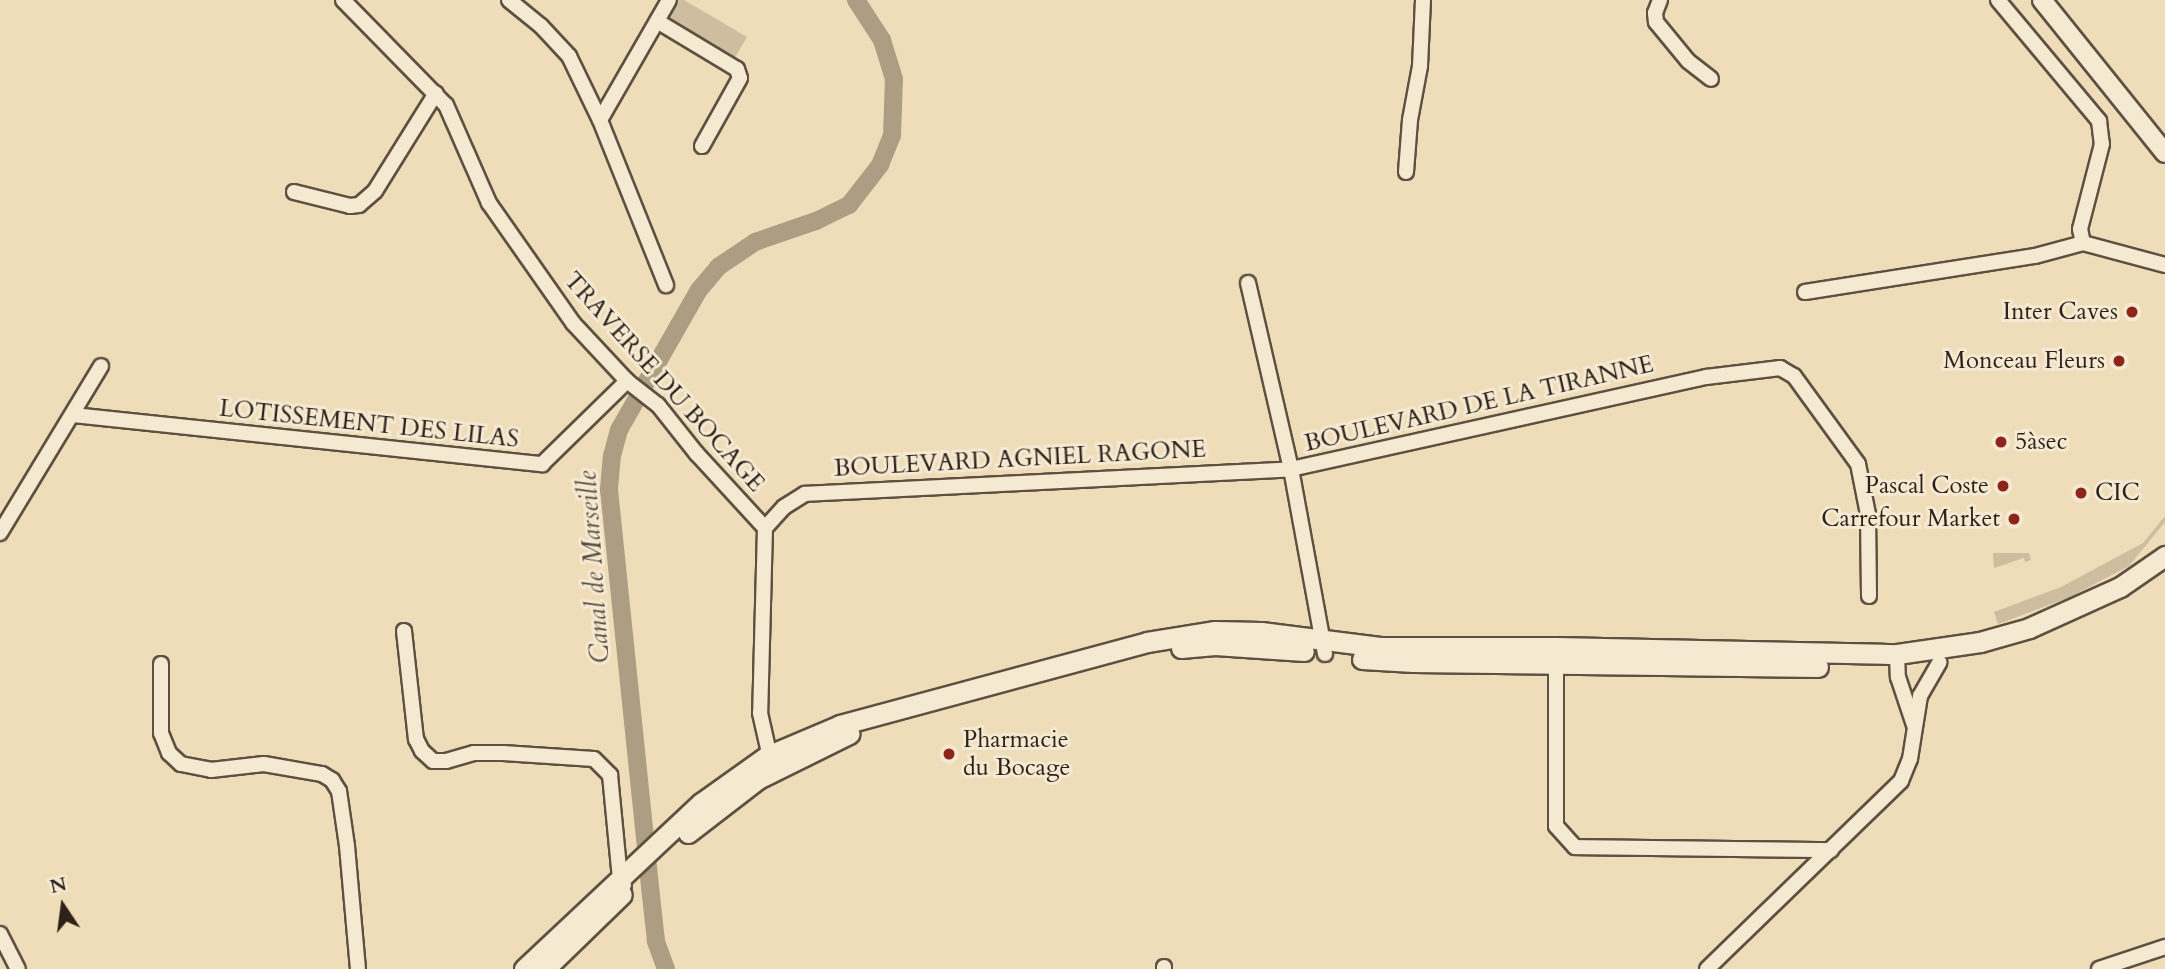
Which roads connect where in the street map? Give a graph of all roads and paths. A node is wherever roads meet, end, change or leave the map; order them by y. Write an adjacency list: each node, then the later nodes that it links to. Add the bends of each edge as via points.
1 (343, 0): 10 (street, TRAVERSE DU BOCAGE)
2 (509, 0): 11 (street, via 569,56)
3 (669, 0): 8 (street)
4 (1423, 0): 14 (street, via 1420,66)
5 (1660, 0): 9 (street, via 1656,22 1688,61)
6 (1998, 0): 16 (street, via 2099,121 2102,144 2080,229)
7 (2042, 0): 13 (street)
8 (657, 22): 11 (street); 12 (street, via 737,69 740,78)
9 (1711, 79)
10 (436, 93): 15 (street, via 375,191 359,205); 22 (street, TRAVERSE DU BOCAGE, via 446,105 489,203 516,244 573,323)
11 (600, 120): 19 (street)
12 (702, 146)
13 (2165, 153)
14 (1406, 172)
15 (294, 192)
16 (2082, 243): 17 (street); 20 (street, via 2035,257)
17 (2165, 265)
18 (1248, 283): 24 (street)
19 (666, 285)
20 (1805, 292)
21 (101, 366): 23 (street)
22 (631, 383): 23 (street, LOTISSEMENT DES LILAS, via 542,464); 25 (street, TRAVERSE DU BOCAGE, via 650,397)
23 (72, 415): 26 (street)
24 (1291, 469): 25 (street, BOULEVARD AGNIEL RAGONE, via 805,494 784,507); 29 (street, BOULEVARD DE LA TIRANNE, via 1706,377 1780,368 1794,376 1858,464 1868,514); 31 (street, BOULEVARD DE LA TIRANNE)
25 (765, 528): 37 (street, TRAVERSE DU BOCAGE, via 760,713)
26 (0, 533)
27 (2165, 556): 33 (main road, via 2120,587 2029,628)
28 (2165, 570): 34 (main road, via 2129,596 2067,626 1993,652)
29 (1869, 596)
30 (404, 631): 39 (street, via 416,739 422,751 433,761 503,752 594,759 610,775)
31 (1324, 647): 32 (main road); 37 (main road, via 1215,645 1110,654 840,725)
32 (1555, 655): 33 (main road); 38 (street, via 1556,826 1574,846)
33 (1897, 660): 34 (main road); 36 (street)
34 (1940, 662): 36 (street, via 1920,696)
35 (161, 664): 43 (street, via 160,733 169,753 181,764 211,770 264,764 322,774 332,780 339,791 347,846)
36 (1915, 727): 38 (street, via 1901,781)
37 (771, 763): 39 (main road, via 663,846)
38 (1831, 850): 46 (street)
39 (623, 884): 44 (main road); 45 (main road)
40 (0, 934): 42 (street)
41 (2165, 947): 47 (street)
42 (18, 969)
43 (358, 969)
44 (524, 969)
45 (545, 969)
46 (1707, 969)
47 (2099, 969)

